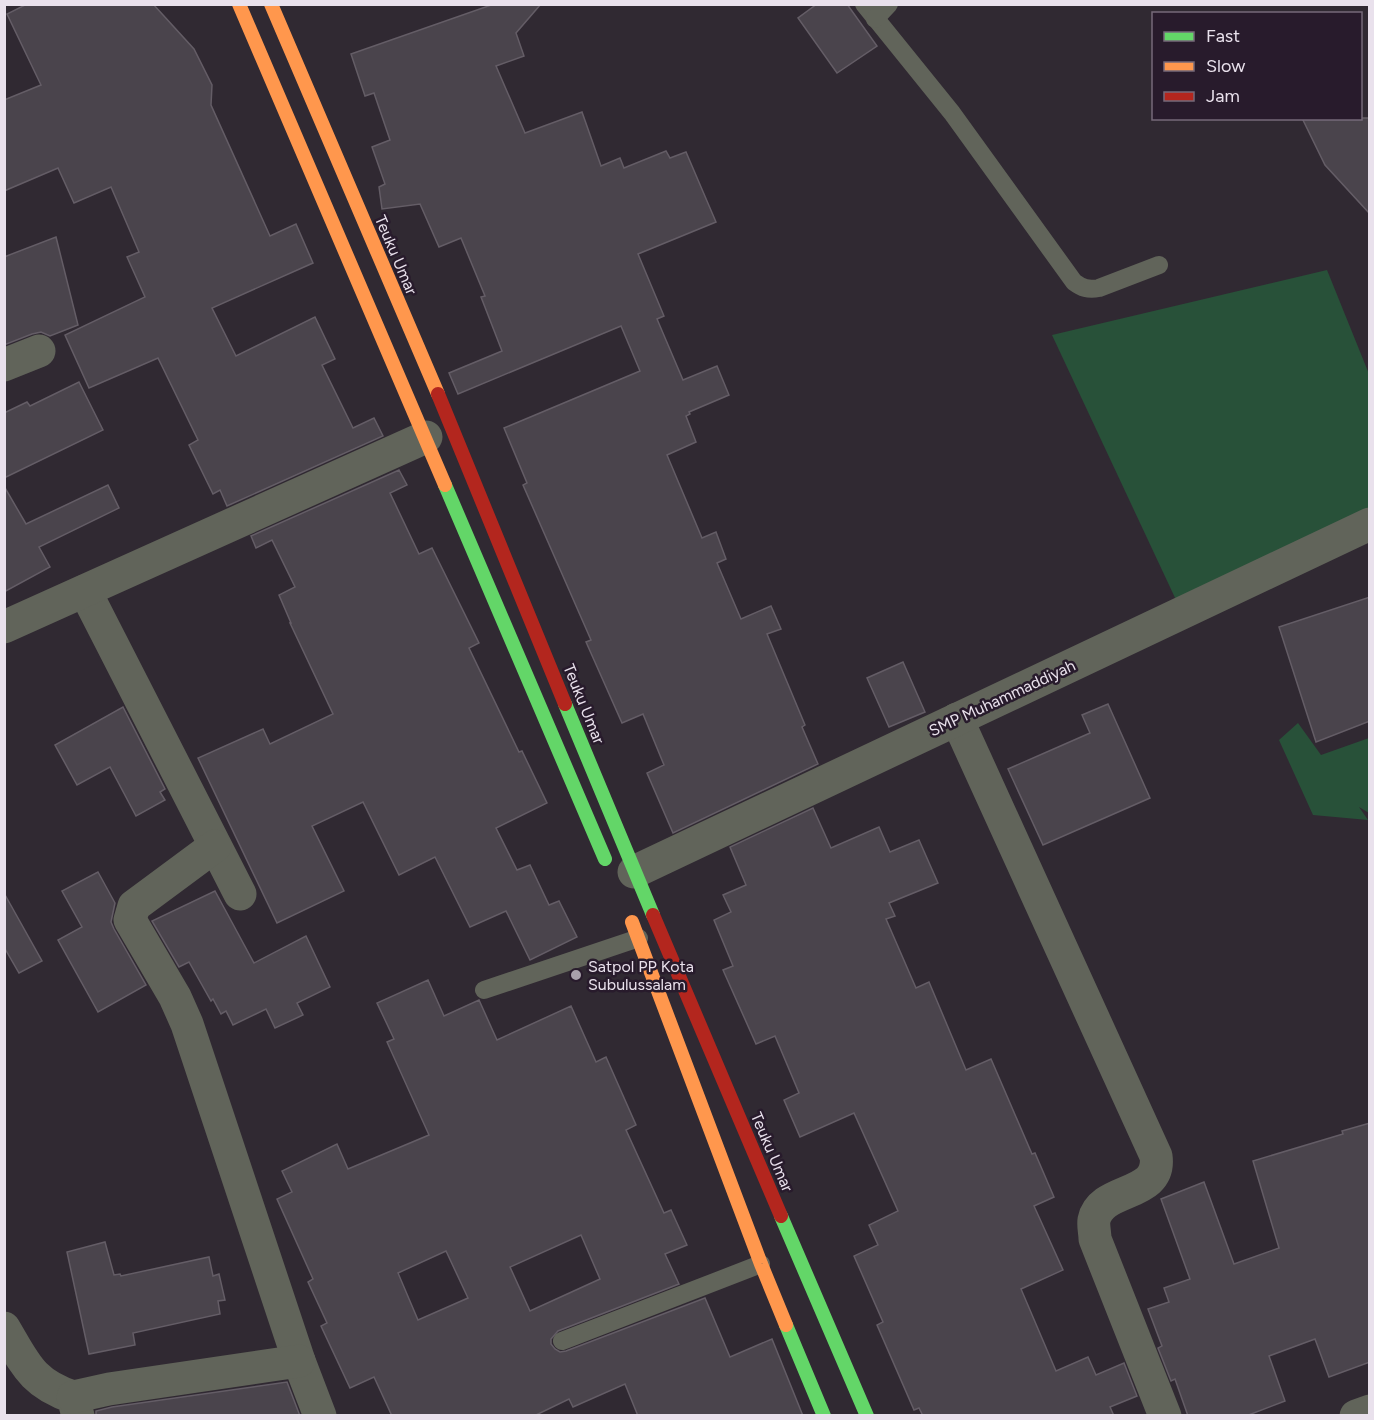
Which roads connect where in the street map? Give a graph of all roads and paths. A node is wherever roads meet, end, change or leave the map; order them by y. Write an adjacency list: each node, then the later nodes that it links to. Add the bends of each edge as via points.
1 (239, 4): 9 (highway)
2 (270, 4): 15 (highway, Teuku Umar, via 455,434)
3 (864, 4): 5 (lane)
4 (888, 4): 5 (lane)
5 (875, 19): 6 (lane, via 952,113 1074,282 1090,290)
6 (1159, 265)
7 (39, 351): 8 (street)
8 (4, 365)
9 (426, 437): 11 (street); 15 (highway)
10 (1370, 524): 13 (street, SMP Muhammaddiyah)
11 (85, 591): 12 (street); 14 (street)
12 (4, 627)
13 (957, 719): 15 (street, SMP Muhammaddiyah); 29 (street, via 1156,1156 1154,1175 1107,1202 1094,1219 1094,1228)
14 (215, 846): 16 (street); 23 (street, via 134,906 130,920 187,1024)
15 (621, 869): 28 (highway, Teuku Umar)
16 (240, 894)
17 (626, 908): 18 (highway)
18 (639, 939): 19 (lane); 20 (highway)
19 (484, 990)
20 (761, 1264): 22 (lane); 27 (highway)
21 (4, 1328): 24 (street, via 30,1371)
22 (562, 1341)
23 (299, 1361): 24 (street, via 109,1389); 26 (street)
24 (75, 1406)
25 (1370, 1411): 30 (street)
26 (320, 1416)
27 (824, 1416)
28 (867, 1416)
29 (1165, 1416)
30 (1356, 1416)

